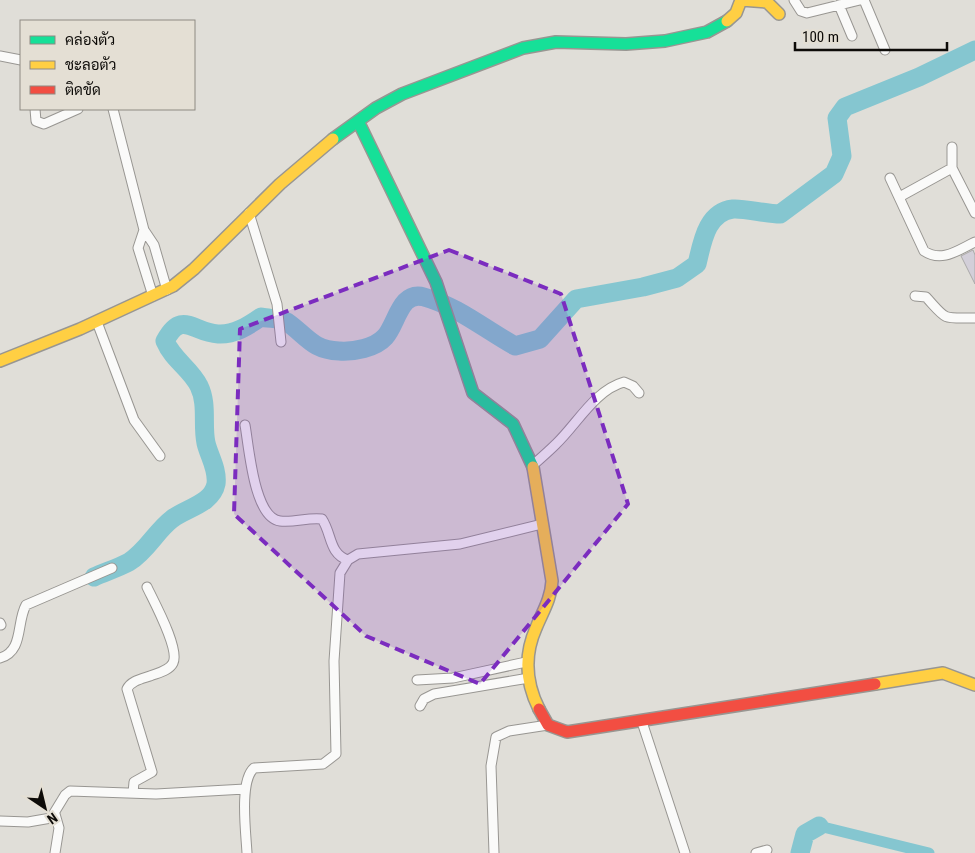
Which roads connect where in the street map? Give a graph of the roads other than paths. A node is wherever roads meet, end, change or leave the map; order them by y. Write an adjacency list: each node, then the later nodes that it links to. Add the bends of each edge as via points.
1 (794, 0): 3 (street, via 801,11 807,13)
2 (862, 0): 3 (street); 6 (street)
3 (840, 5): 5 (street)
4 (779, 14): 12 (street, via 767,2 741,0 730,21 704,33 672,40 614,44 544,43 432,82 378,107)
5 (852, 36)
6 (885, 50)
7 (0, 56): 8 (street)
8 (20, 60)
9 (36, 110): 10 (street, via 36,121 41,124)
10 (76, 110)
11 (113, 110): 19 (street)
12 (358, 121): 17 (street); 31 (street, via 436,282 472,393 510,420)
13 (952, 147): 14 (street)
14 (952, 168): 16 (street); 18 (street)
15 (890, 178): 20 (street, via 924,251 931,256 944,256)
16 (903, 195)
17 (248, 213): 21 (street, via 197,266); 26 (street, via 277,304)
18 (975, 213)
19 (144, 230): 21 (street, via 154,245); 22 (street, via 138,248)
20 (975, 242)
21 (171, 287): 22 (street)
22 (153, 296): 25 (street)
23 (915, 296): 24 (street, via 926,297 946,317)
24 (975, 318)
25 (97, 322): 27 (street); 30 (street, via 134,420)
26 (282, 342)
27 (0, 362)
28 (639, 392): 31 (street, via 624,382 614,384)
29 (244, 425): 33 (street, via 259,499 265,512 280,521 322,518 335,551 340,558)
30 (160, 456)
31 (533, 465): 32 (street)
32 (542, 524): 33 (street, via 460,544 358,554); 37 (street, via 552,597 528,645)
33 (348, 560): 44 (street, via 340,573 334,661 336,754 323,764 254,768 248,774)
34 (112, 568): 36 (street, via 26,605 16,644)
35 (147, 587): 45 (street, via 172,644 174,656 168,669 133,682 127,689 152,772 134,782)
36 (0, 658)
37 (526, 662): 38 (street); 39 (street, via 453,678)
38 (528, 678): 41 (street, via 434,694 424,699); 43 (street, via 534,699)
39 (417, 680)
40 (975, 685): 42 (street, via 943,673 924,675)
41 (420, 706)
42 (642, 722): 43 (street, via 567,732); 52 (street)
43 (548, 725): 51 (street, via 509,731 496,737 491,766)
44 (245, 788): 45 (street); 50 (street)
45 (133, 793): 46 (street, via 70,791 64,795)
46 (55, 814): 47 (street, via 28,822); 49 (street, via 59,822)
47 (0, 821)
48 (767, 850): 53 (street)
49 (55, 853)
50 (247, 853)
51 (494, 853)
52 (685, 853)
53 (756, 853)

